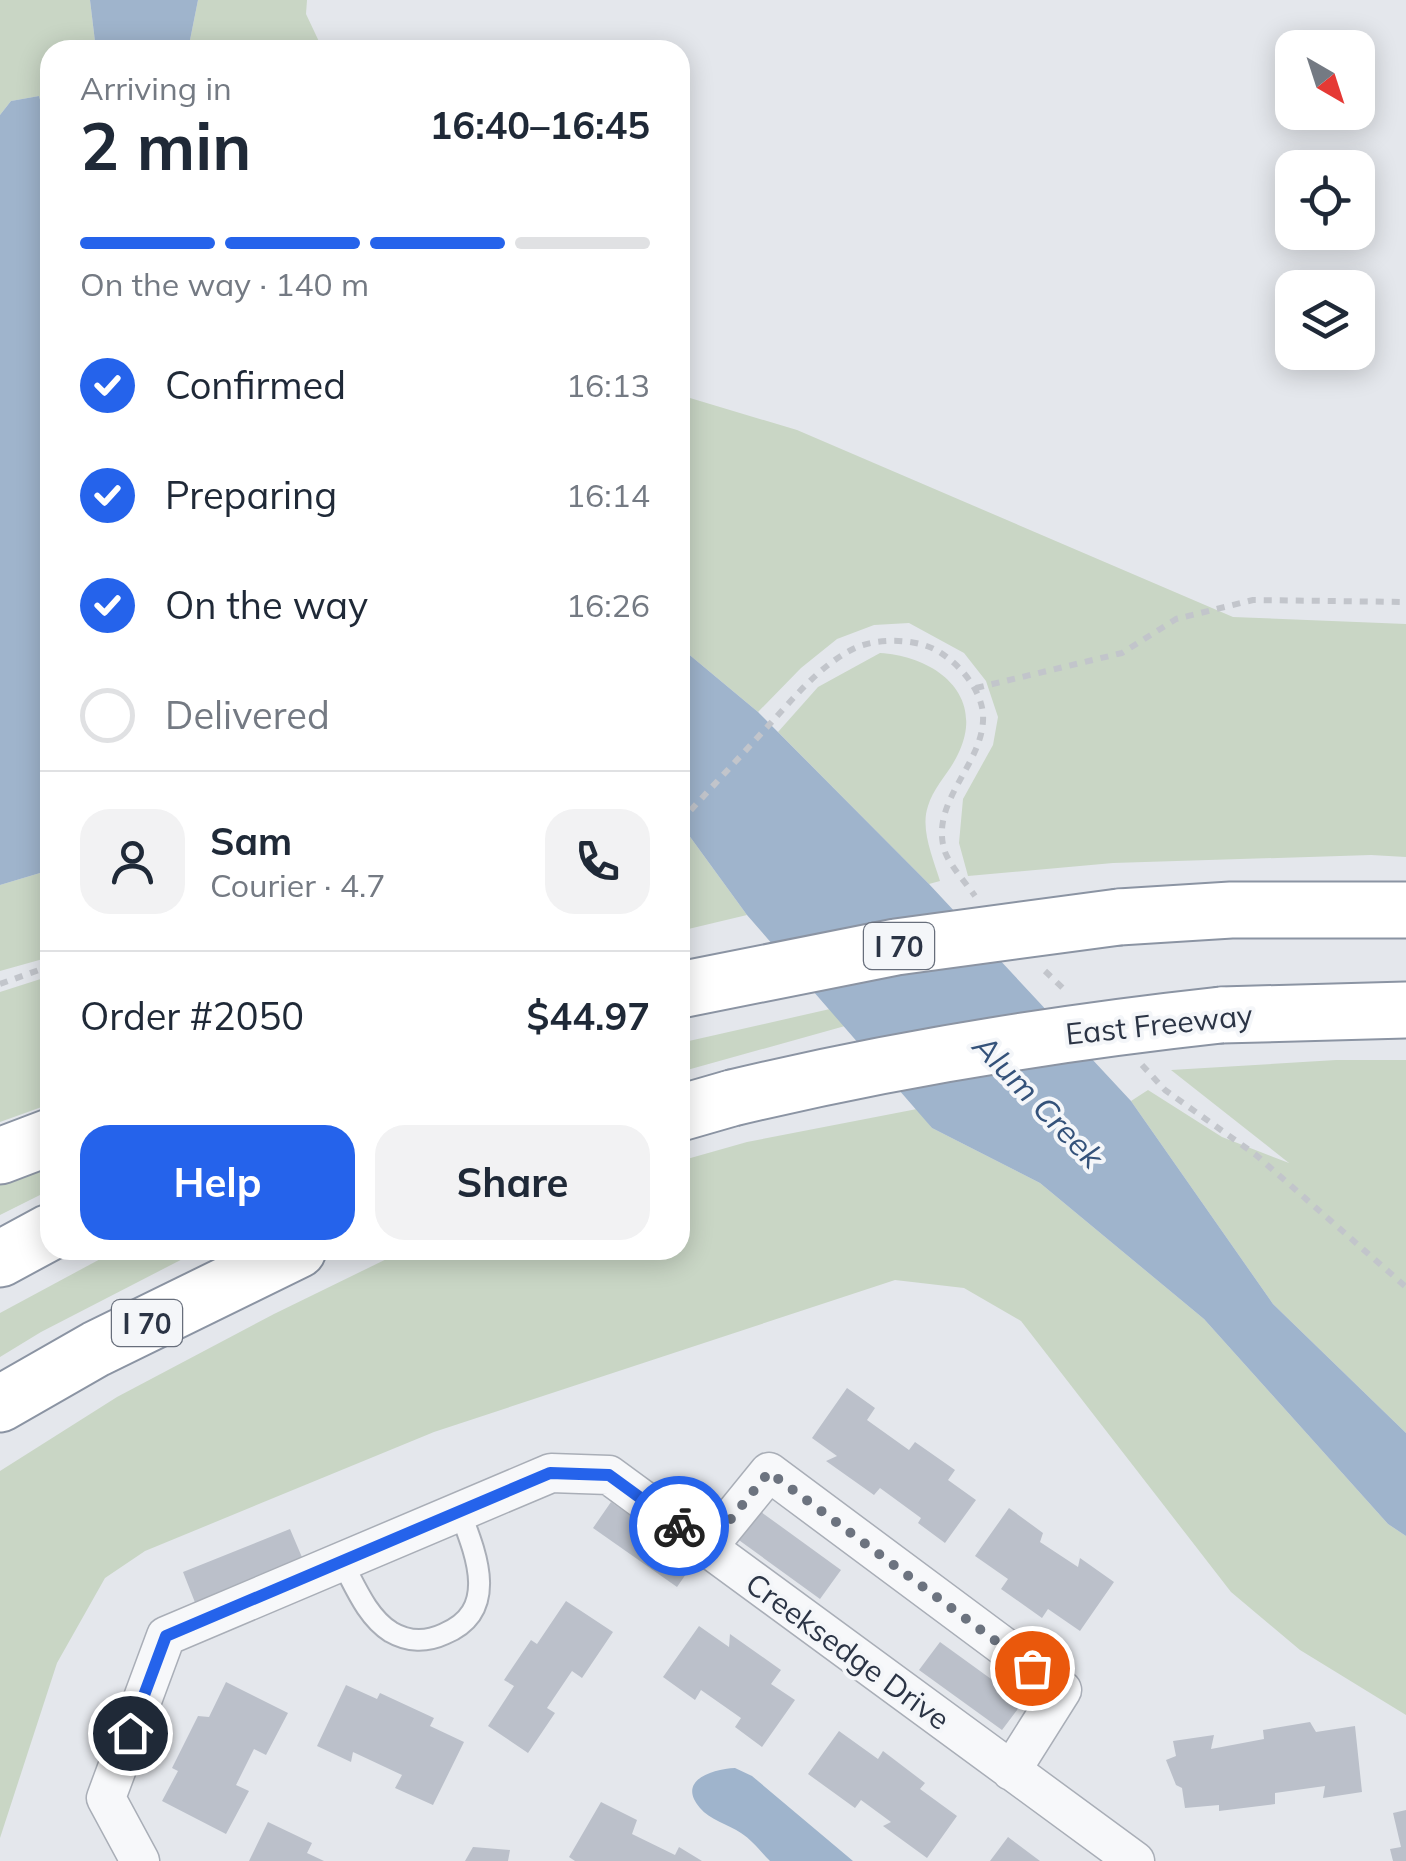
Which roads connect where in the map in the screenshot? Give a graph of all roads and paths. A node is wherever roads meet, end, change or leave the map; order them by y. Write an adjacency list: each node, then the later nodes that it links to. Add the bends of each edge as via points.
1 (1406, 602): 2 (path, via 1253,600 1176,619 1122,653)
2 (976, 688)
3 (799, 692): 4 (path)
4 (690, 811)
5 (1406, 910): 8 (highway, I 70, bridge, via 1119,917 896,947)
6 (40, 970): 7 (path)
7 (0, 984)
8 (690, 988)
9 (1406, 1010): 10 (highway, East Freeway, bridge, via 1221,1014 1098,1028 854,1069)
10 (690, 1109)
11 (40, 1141): 12 (highway)
12 (0, 1156)
13 (40, 1237): 14 (highway)
14 (0, 1259)
15 (277, 1260): 16 (highway, I 70)
16 (0, 1404)
17 (460, 1512): 18 (street, Creeksedge Drive, via 550,1473 609,1475); 19 (street, Creeksedge Drive); 19 (lane, via 479,1561 479,1592 470,1618 431,1640 390,1631 369,1611)
18 (708, 1547): 20 (street, Creeksedge Drive); 20 (street, via 769,1472 1062,1690)
19 (342, 1562): 21 (street, Creeksedge Drive, via 166,1636 106,1798)
20 (1011, 1771): 22 (street, Creeksedge Drive)
21 (140, 1861)
22 (1135, 1861)

